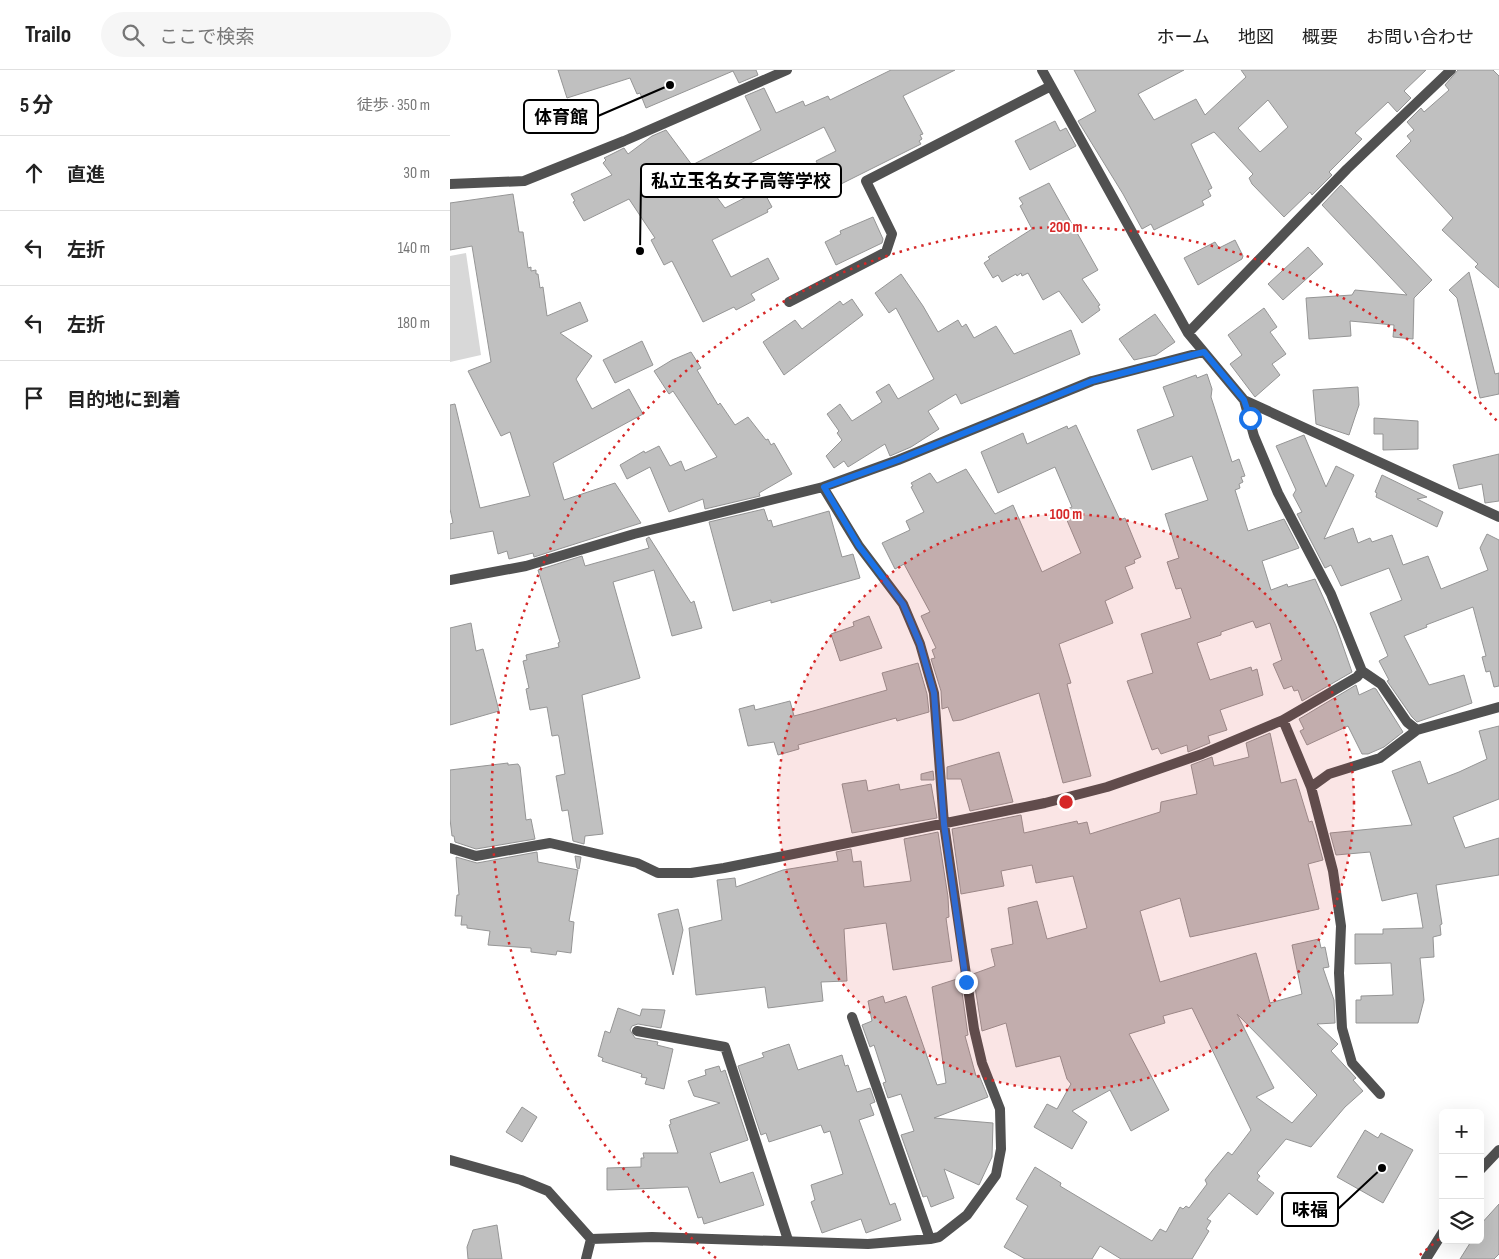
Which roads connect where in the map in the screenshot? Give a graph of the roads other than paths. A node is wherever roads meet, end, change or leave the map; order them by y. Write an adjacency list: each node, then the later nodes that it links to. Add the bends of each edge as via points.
1 (787, 70): 5 (street, via 524,181)
2 (1042, 70): 4 (street)
3 (1451, 70): 7 (street, via 1348,169)
4 (1051, 86): 6 (street, via 866,181 892,234 886,252); 7 (street)
5 (450, 184)
6 (789, 302)
7 (1188, 334): 8 (street)
8 (1204, 352): 9 (street); 10 (street, via 1092,381)
9 (1244, 400): 11 (street); 13 (street, via 1257,444 1278,493 1331,594)
10 (824, 487): 12 (street, via 634,534 526,566); 18 (street, via 859,546 903,604 920,644 934,693)
11 (1499, 517)
12 (450, 580)
13 (1362, 671): 15 (street); 16 (street, via 1382,684 1407,722)
14 (1499, 707): 16 (street)
15 (1283, 720): 17 (street); 18 (street, via 1202,754 1108,787)
16 (1417, 730): 17 (street, via 1380,758 1329,774)
17 (1311, 787): 22 (street, via 1333,871 1341,926 1342,1028 1352,1063)
18 (944, 824): 19 (street, via 691,873 658,873 637,863 550,843 476,856); 28 (street, via 974,1029 982,1063 1000,1109 1001,1149 996,1175 967,1215 939,1237)
19 (450, 848)
20 (852, 1017): 28 (street)
21 (637, 1031): 29 (street, via 725,1047)
22 (1380, 1094)
23 (1499, 1150): 25 (street)
24 (450, 1160): 27 (street, via 522,1180 548,1191)
25 (1484, 1166)
26 (1439, 1238): 31 (street)
27 (591, 1239): 29 (street); 30 (street)
28 (930, 1239): 29 (street, via 868,1244)
29 (788, 1240)
30 (586, 1259)
31 (1426, 1259)

